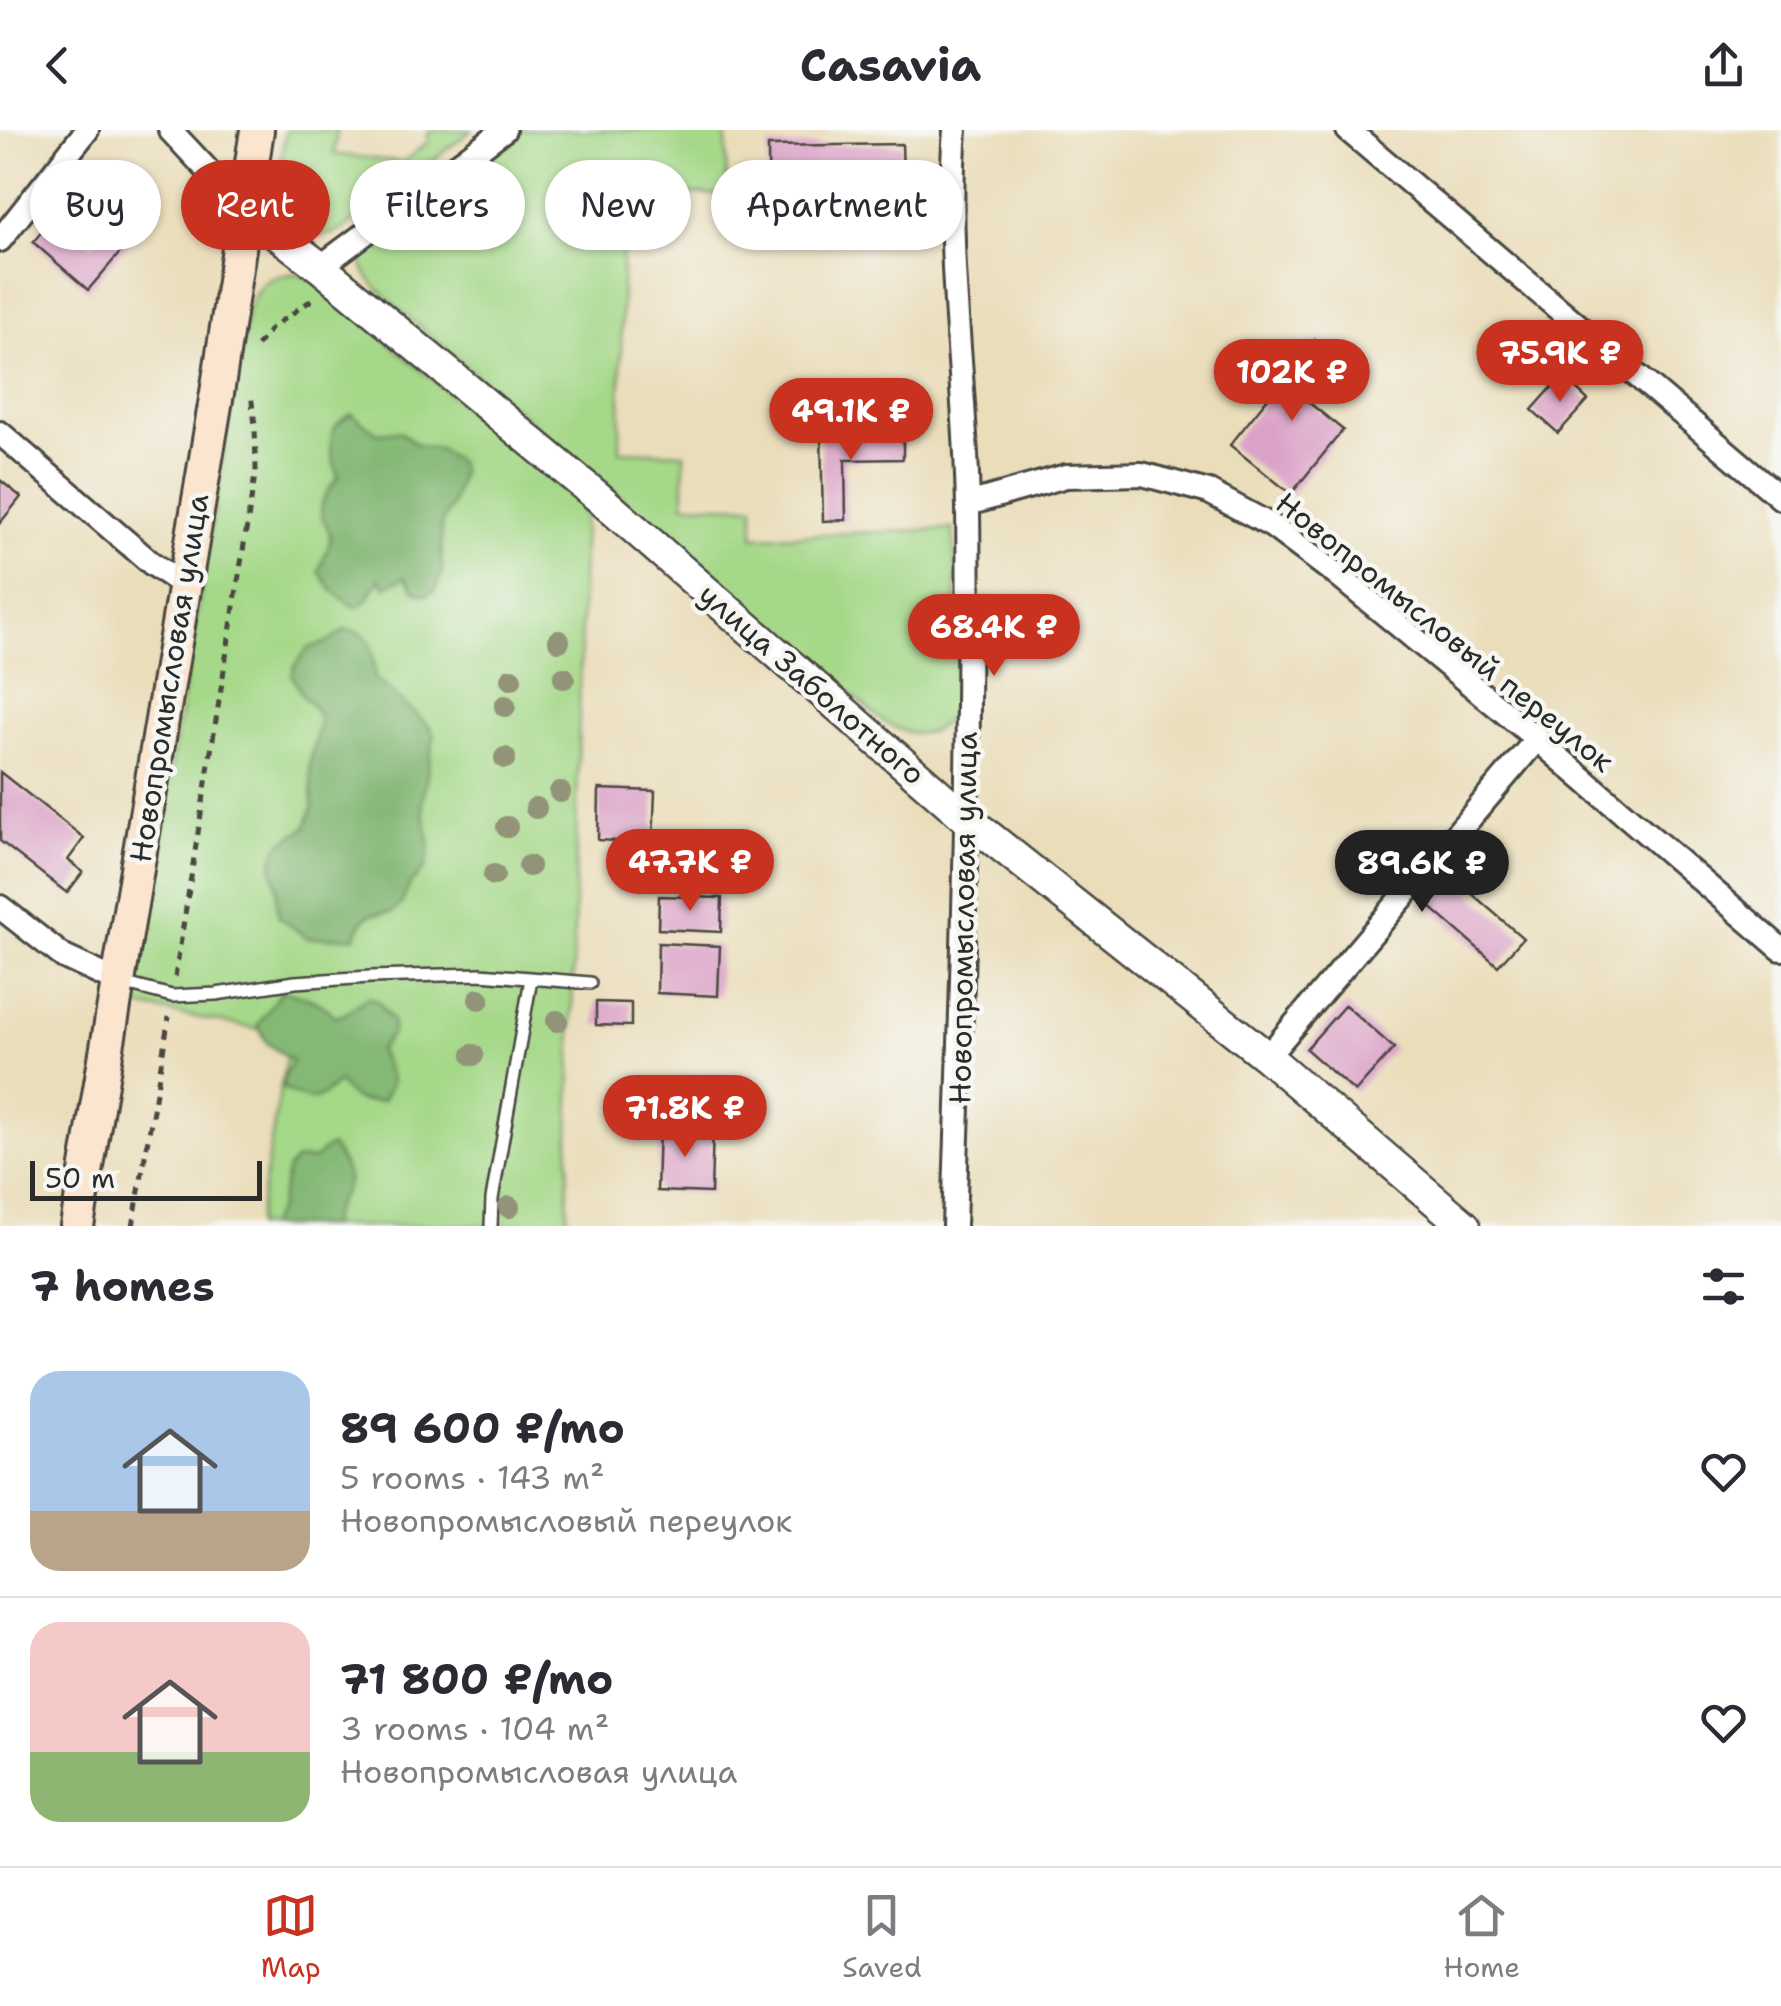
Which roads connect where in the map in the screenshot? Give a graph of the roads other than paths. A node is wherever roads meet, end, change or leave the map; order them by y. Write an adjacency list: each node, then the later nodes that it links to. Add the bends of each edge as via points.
1 (87, 130): 9 (street)
2 (170, 130): 7 (street, улица Заболотного)
3 (257, 130): 8 (main road, Новопромысловая улица)
4 (504, 130): 12 (street)
5 (956, 130): 15 (street, Новопромысловая улица, via 951,186)
6 (1348, 130): 14 (street)
7 (198, 160)
8 (252, 160)
9 (0, 240)
10 (237, 250): 16 (main road, Новопромысловая улица)
11 (290, 250): 12 (street, улица Заболотного)
12 (322, 279): 18 (street, улица Заболотного, via 597,496)
13 (0, 433): 16 (street)
14 (1781, 498)
15 (968, 504): 17 (street, Новопромысловый переулок, via 1066,476 1142,474 1209,492 1272,526); 18 (street, Новопромысловая улица)
16 (184, 585): 22 (main road, Новопромысловая улица)
17 (1536, 738): 20 (street, Новопромысловый переулок); 24 (street)
18 (967, 819): 24 (street, улица Заболотного); 27 (street, Новопромысловая улица)
19 (0, 907): 22 (street, via 64,957)
20 (1781, 949)
21 (530, 979): 22 (lane, via 370,976 172,996); 23 (lane); 26 (lane)
22 (118, 982): 25 (main road, Новопромысловая улица)
23 (590, 984)
24 (1267, 1057): 28 (street, улица Заболотного)
25 (77, 1226)
26 (491, 1226)
27 (954, 1226)
28 (1464, 1226)

